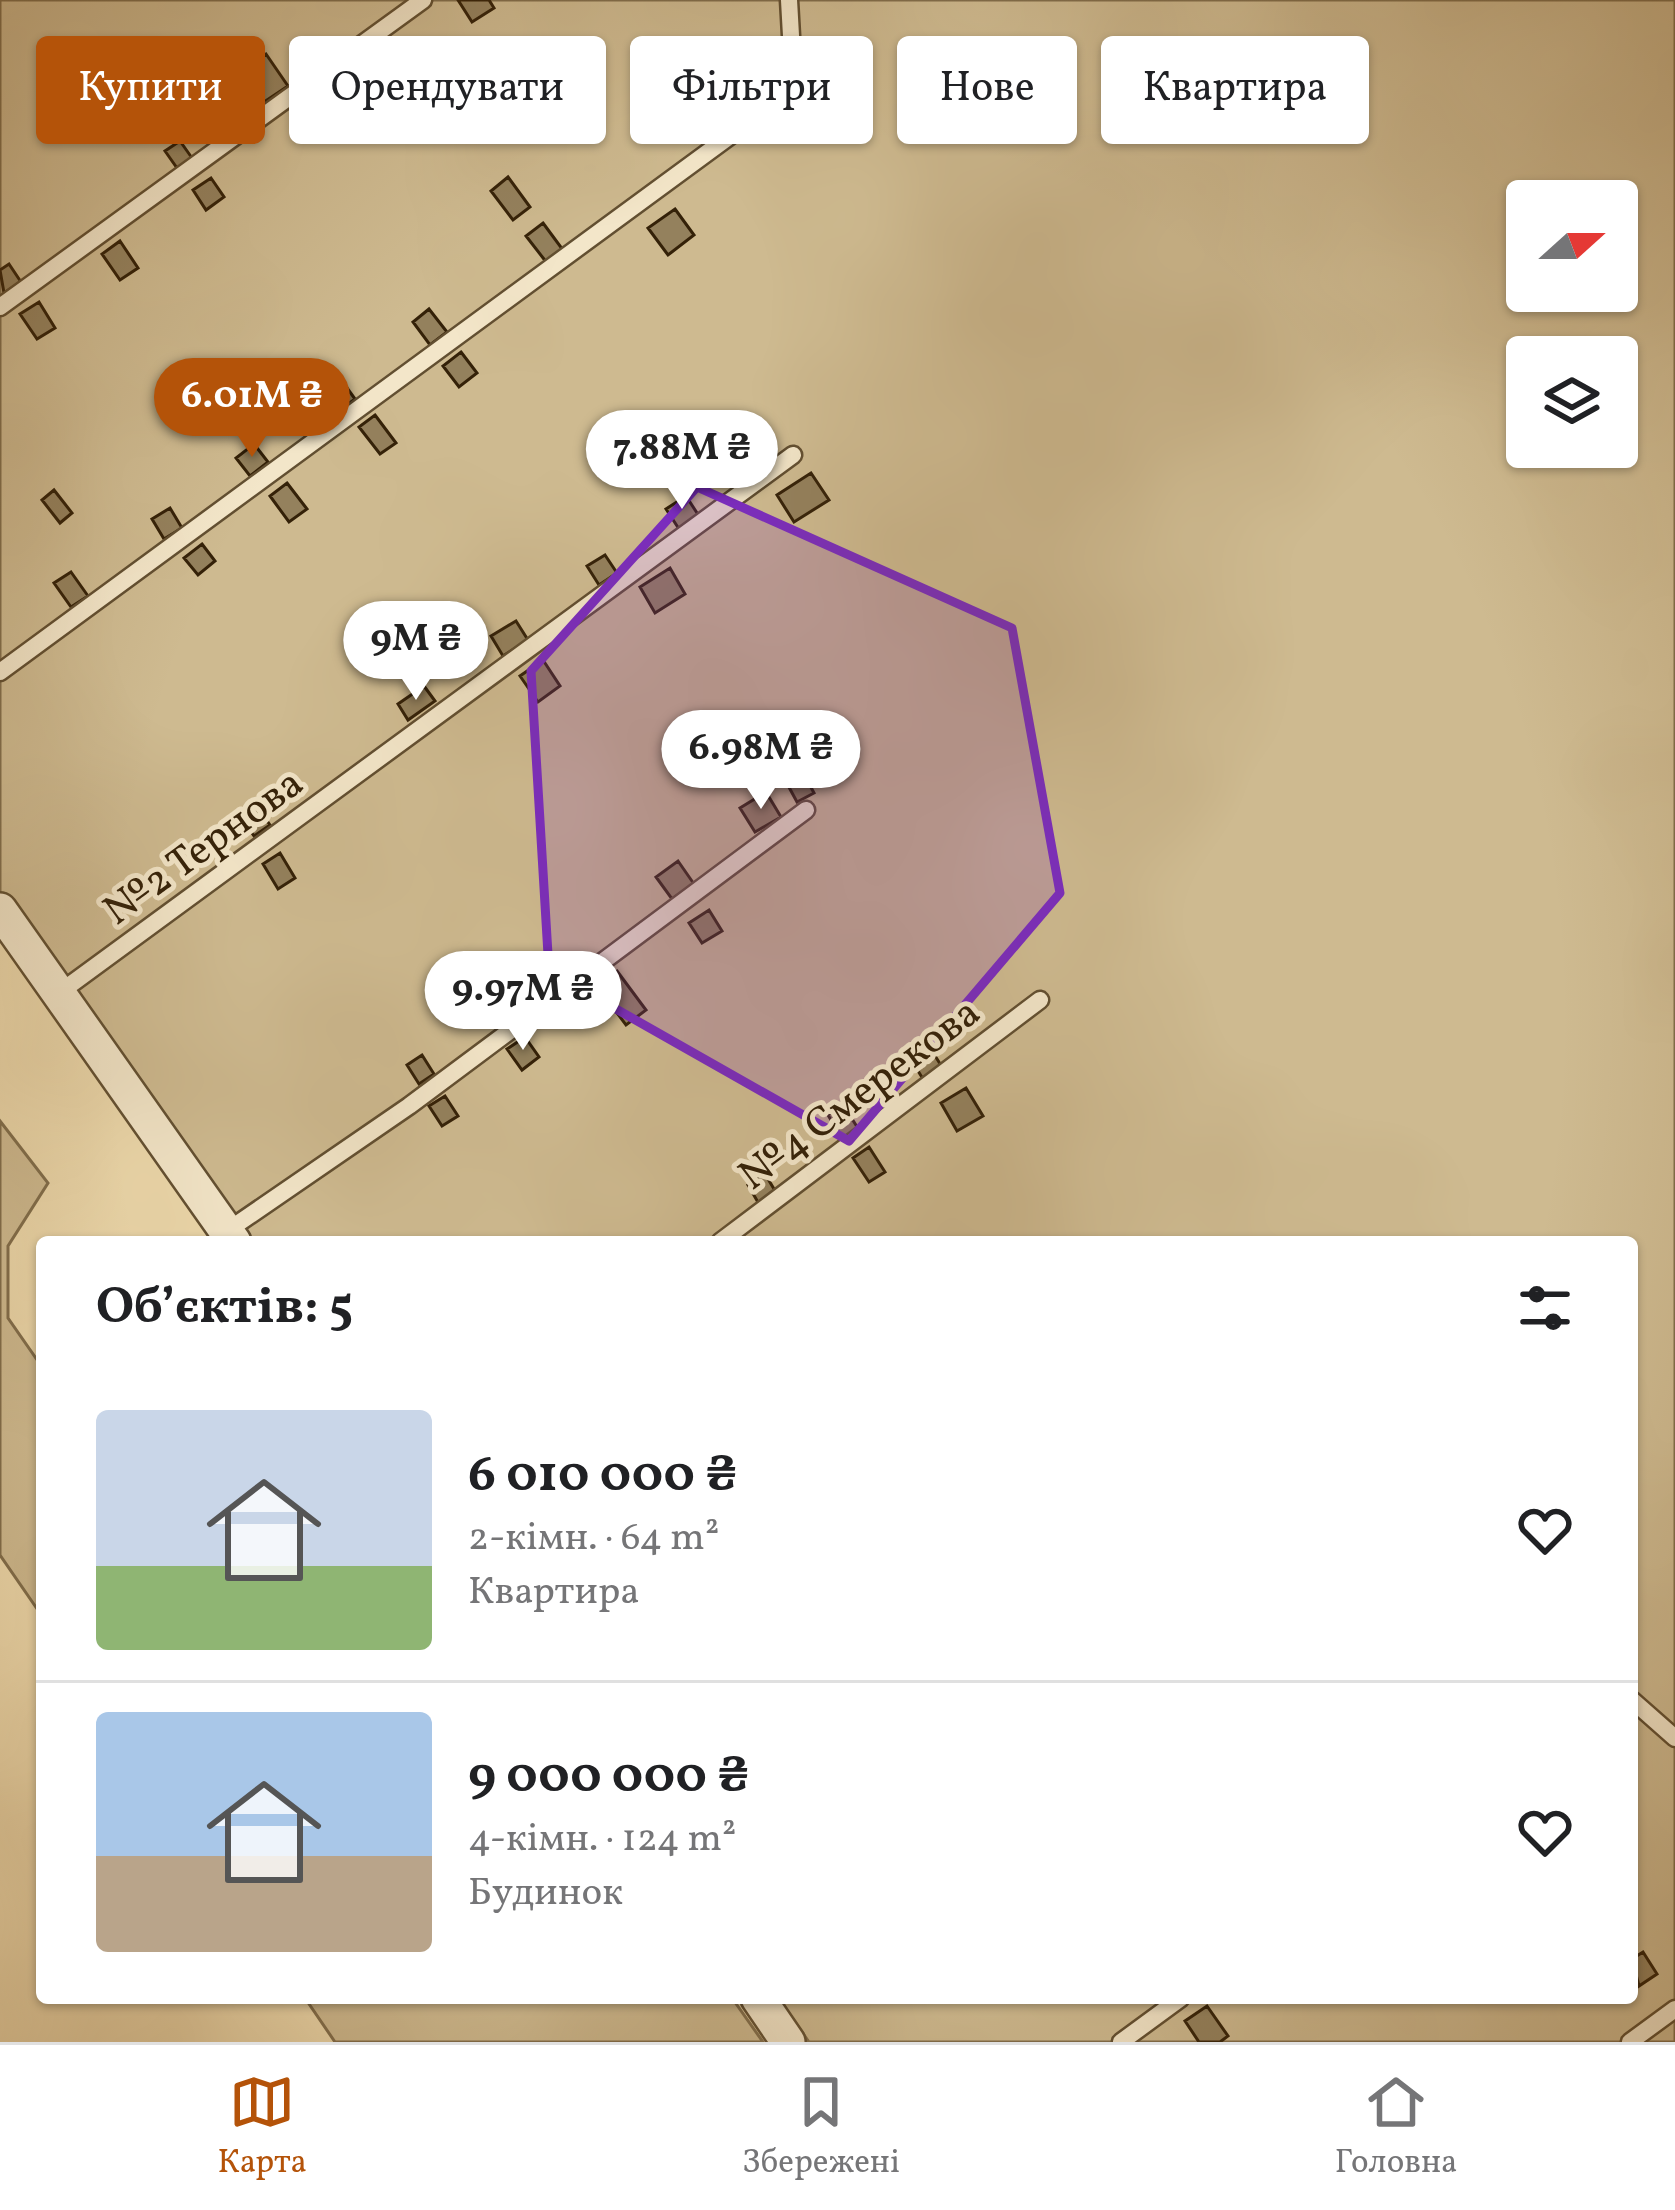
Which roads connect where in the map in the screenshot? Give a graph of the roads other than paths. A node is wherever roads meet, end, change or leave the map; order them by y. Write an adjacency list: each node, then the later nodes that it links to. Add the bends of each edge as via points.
1 (424, 0): 3 (lane)
2 (789, 0): 5 (lane, via 794,88)
3 (0, 307)
4 (793, 455): 8 (lane, №2 Тернова)
5 (0, 672)
6 (806, 810): 11 (lane)
7 (0, 910): 8 (street)
8 (59, 993): 10 (street)
9 (1040, 1000): 12 (lane, №4 Смерекова)
10 (230, 1236)
11 (232, 1236)
12 (728, 1236)
13 (1638, 1705): 14 (lane)
14 (1675, 1738)
15 (762, 2004): 18 (street)
16 (1173, 2004): 19 (lane)
17 (1675, 2009): 20 (lane)
18 (788, 2042)
19 (1121, 2042)
20 (1630, 2042)

